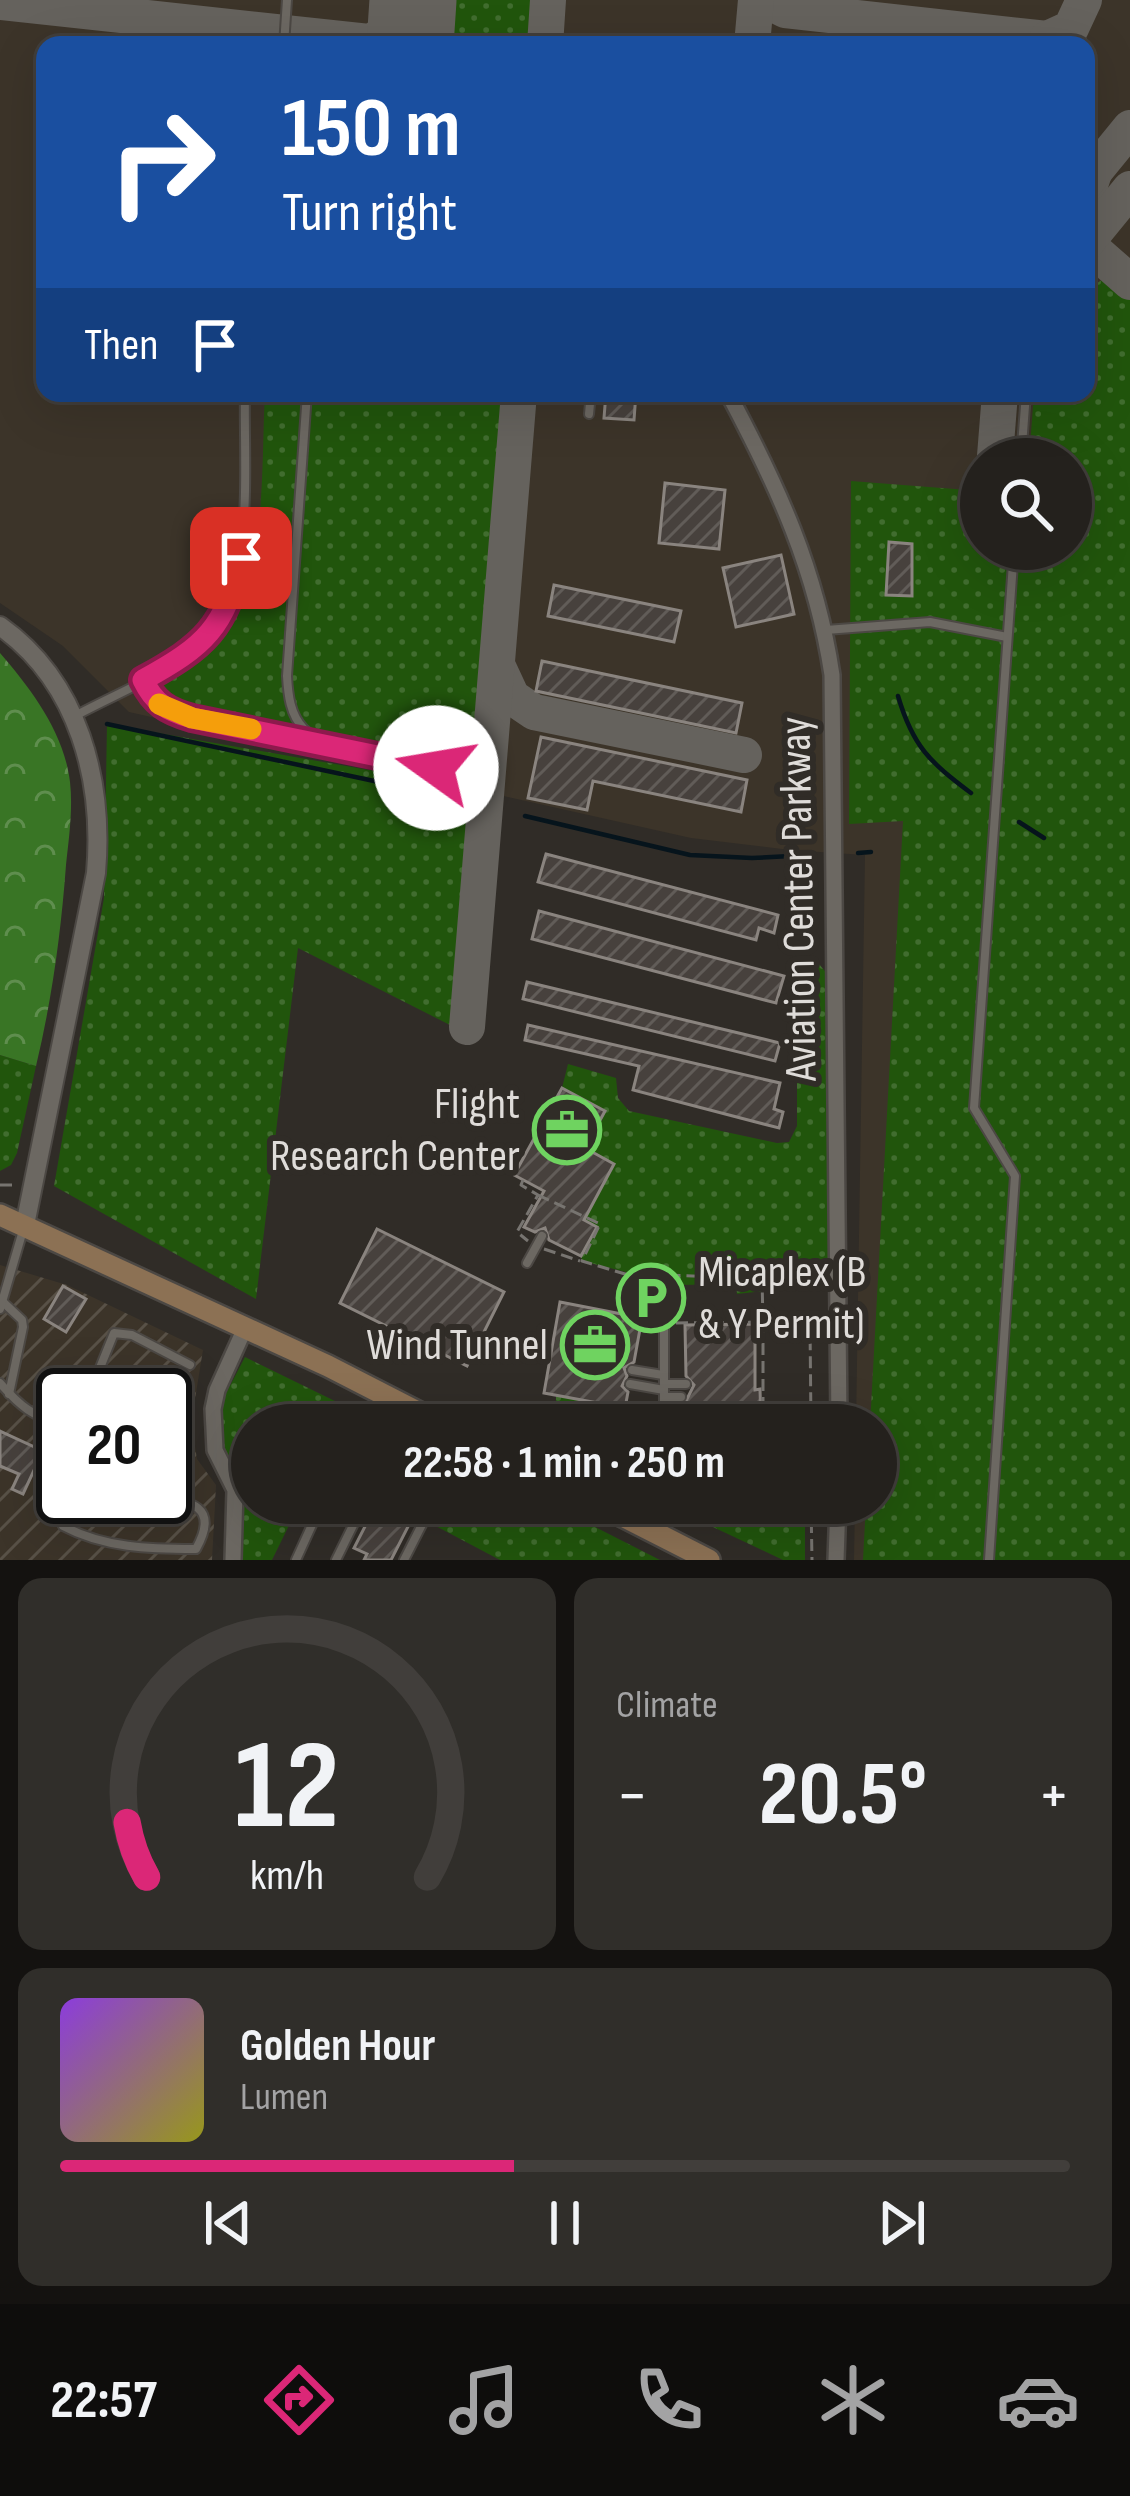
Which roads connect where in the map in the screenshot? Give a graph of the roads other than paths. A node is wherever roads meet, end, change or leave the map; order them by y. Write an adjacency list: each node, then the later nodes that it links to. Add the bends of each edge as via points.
1 (287, 0): 2 (lane)
2 (285, 36)
3 (244, 402): 14 (lane, via 241,558 231,601 188,655)
4 (306, 402): 16 (lane, via 286,676 302,727)
5 (591, 402): 8 (lane)
6 (732, 402): 12 (street, Aviation Center Parkway, via 788,517)
7 (1025, 402): 9 (lane)
8 (590, 413)
9 (1023, 438)
10 (1012, 570): 13 (lane)
11 (0, 626): 15 (street, via 46,668)
12 (826, 630): 13 (lane, via 930,622); 36 (street, Aviation Center Parkway, via 835,778)
13 (1007, 637): 51 (lane, via 974,1108 1016,1176)
14 (143, 680): 15 (lane); 16 (lane, via 167,710)
15 (74, 717): 19 (street, via 93,775 96,873)
16 (330, 744): 17 (lane)
17 (440, 769)
18 (0, 1215): 19 (main road)
19 (25, 1225): 23 (lane); 24 (main road)
20 (542, 1236): 21 (lane)
21 (527, 1263)
22 (664, 1301): 31 (lane)
23 (2, 1306): 32 (lane, via 23,1327)
24 (245, 1328): 34 (main road); 45 (street, via 213,1409 215,1450 235,1490)
25 (190, 1365): 26 (lane, via 114,1333)
26 (100, 1368)
27 (632, 1370): 31 (lane)
28 (0, 1383): 32 (lane)
29 (630, 1384): 31 (lane)
30 (686, 1384): 31 (lane)
31 (664, 1386): 33 (lane); 35 (lane)
32 (9, 1394): 37 (lane)
33 (681, 1397)
34 (382, 1404)
35 (664, 1404)
36 (839, 1404)
37 (36, 1414)
38 (192, 1503): 39 (lane, via 204,1527 196,1549 90,1540)
39 (62, 1524)
40 (312, 1524): 46 (lane)
41 (354, 1524): 47 (lane)
42 (422, 1524): 48 (lane)
43 (638, 1524): 49 (main road)
44 (837, 1524): 50 (street)
45 (233, 1560)
46 (296, 1560)
47 (336, 1560)
48 (404, 1560)
49 (709, 1560)
50 (836, 1560)
51 (988, 1560)

